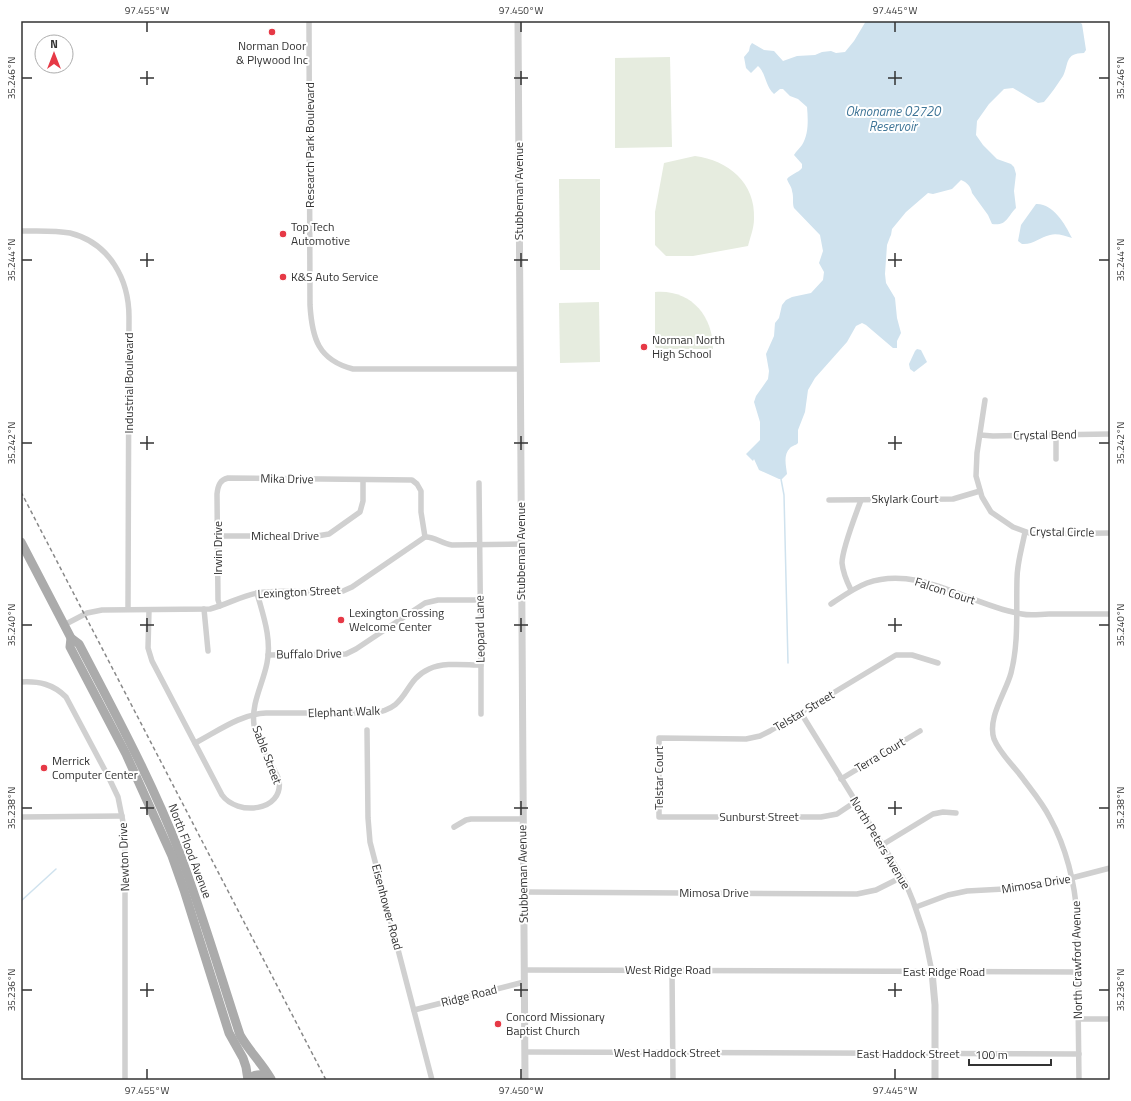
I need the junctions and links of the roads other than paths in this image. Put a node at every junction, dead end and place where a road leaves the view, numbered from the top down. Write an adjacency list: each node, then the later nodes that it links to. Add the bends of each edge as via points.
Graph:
1 (309, 21): 4 (street, Research Park Boulevard, via 311,312 314,335 320,349 334,362 353,369)
2 (518, 21): 4 (street, Stubbeman Avenue)
3 (21, 231): 28 (street, Industrial Boulevard, via 66,232 91,242 114,263 126,290 129,311)
4 (520, 369): 21 (street, Stubbeman Avenue)
5 (985, 400): 7 (street, Crystal Circle)
6 (1110, 434): 8 (street, Crystal Bend)
7 (980, 435): 8 (street, Crystal Bend); 13 (street, Crystal Circle, via 975,466)
8 (1056, 436): 9 (street)
9 (1056, 460)
10 (363, 480): 12 (street, Mika Drive, via 228,478 220,481); 18 (street, Micheal Drive, via 362,510 329,534); 19 (street, Mika Drive, via 408,479 418,484 421,490)
11 (479, 483): 22 (street, Leopard Lane)
12 (217, 489): 18 (street, Irwin Drive)
13 (980, 491): 15 (street, Skylark Court, via 953,499); 16 (street, Crystal Circle, via 988,508 995,515 1008,525)
14 (829, 500): 15 (street, Skylark Court)
15 (861, 500): 23 (street, via 842,562)
16 (1025, 532): 17 (street, Crystal Circle); 31 (street, North Crawford Avenue, via 1017,571)
17 (1110, 533)
18 (217, 536): 27 (street, Irwin Drive)
19 (425, 537): 22 (street, via 446,544); 24 (street, Lexington Street, via 343,591)
20 (21, 542): 33 (main road, North Flood Avenue)
21 (521, 544): 22 (street); 53 (street, Stubbeman Avenue)
22 (479, 545): 25 (street, Leopard Lane)
23 (851, 590): 26 (street, Falcon Court); 31 (street, Falcon Court, via 885,579 910,579)
24 (257, 594): 27 (street, Lexington Street); 36 (street, Sable Street, via 265,621)
25 (480, 600): 36 (street, Buffalo Drive, via 438,600 425,603 346,654); 38 (street, Leopard Lane)
26 (831, 604)
27 (220, 606): 29 (street, Lexington Street)
28 (128, 609): 30 (street, Lexington Street); 33 (street, Lexington Street, via 97,610)
29 (204, 609): 30 (street, Lexington Street); 35 (street)
30 (149, 610): 46 (street, Sable Street, via 148,648 152,661)
31 (1017, 613): 32 (street, Falcon Court); 58 (street, North Crawford Avenue, via 1014,661 1009,682 993,722 994,737 998,747 1050,817)
32 (1110, 614)
33 (64, 625): 34 (main road, North Flood Avenue)
34 (70, 638): 76 (main road, North Flood Avenue, via 70,647 126,754 172,856 229,1033 243,1058); 77 (main road, North Flood Avenue, via 79,644 151,786 180,854 240,1035)
35 (208, 651)
36 (268, 655): 41 (street, Sable Street)
37 (938, 663): 40 (street, Telstar Street, via 912,655 896,655)
38 (481, 665): 41 (street, Elephant Walk, via 429,669 415,680 398,703 384,712); 42 (street, Leopard Lane)
39 (21, 682): 50 (street, Newton Drive, via 47,684 66,697 108,776 118,798)
40 (801, 713): 45 (street, Telstar Street, via 770,731 751,738); 47 (street, North Peters Avenue)
41 (254, 714): 46 (street, Elephant Walk); 46 (street, Sable Street, via 255,731 276,773 280,788 277,797 265,806 241,807 228,802)
42 (481, 714)
43 (367, 730): 67 (street, Eisenhower Road, via 369,835)
44 (920, 731): 47 (street, Terra Court)
45 (659, 738): 52 (street, Telstar Court)
46 (195, 743)
47 (841, 779): 48 (street, North Peters Avenue)
48 (856, 802): 52 (street, Sunburst Street, via 837,814 821,817); 55 (street, North Peters Avenue)
49 (956, 813): 55 (street, via 933,814)
50 (122, 816): 51 (street); 75 (street, Newton Drive, via 125,858)
51 (21, 817)
52 (659, 817)
53 (522, 819): 54 (street, via 471,819); 59 (street, Stubbeman Avenue)
54 (454, 827)
55 (882, 845): 57 (street, North Peters Avenue)
56 (1110, 868): 58 (street, Mimosa Drive)
57 (902, 877): 59 (street, Mimosa Drive, via 876,890 857,894); 60 (street, North Peters Avenue)
58 (1072, 878): 60 (street, Mimosa Drive, via 1020,888 948,895); 65 (street, North Crawford Avenue, via 1077,906)
59 (524, 892): 61 (street, Stubbeman Avenue)
60 (916, 907): 64 (street, North Peters Avenue)
61 (524, 970): 62 (street, West Ridge Road); 66 (street, Stubbeman Avenue)
62 (672, 970): 63 (street, West Ridge Road); 71 (street)
63 (811, 971): 64 (street, East Ridge Road)
64 (932, 972): 65 (street, East Ridge Road); 73 (street, North Peters Avenue)
65 (1078, 972): 68 (street, North Crawford Avenue)
66 (524, 982): 67 (street, Ridge Road); 70 (street, Stubbeman Avenue)
67 (414, 1010): 78 (street, Eisenhower Road)
68 (1079, 1019): 69 (street); 74 (street, North Crawford Avenue)
69 (1110, 1019)
70 (525, 1052): 71 (street, West Haddock Street); 79 (street, Stubbeman Avenue)
71 (672, 1053): 72 (street, West Haddock Street); 80 (street)
72 (810, 1053): 73 (street, East Haddock Street)
73 (936, 1054): 74 (street, East Haddock Street); 81 (street, North Peters Avenue)
74 (1079, 1054): 82 (street, North Crawford Avenue)
75 (125, 1080)
76 (248, 1080): 77 (main road, via 260,1074)
77 (271, 1080)
78 (432, 1080)
79 (525, 1080)
80 (672, 1080)
81 (936, 1080)
82 (1079, 1080)

